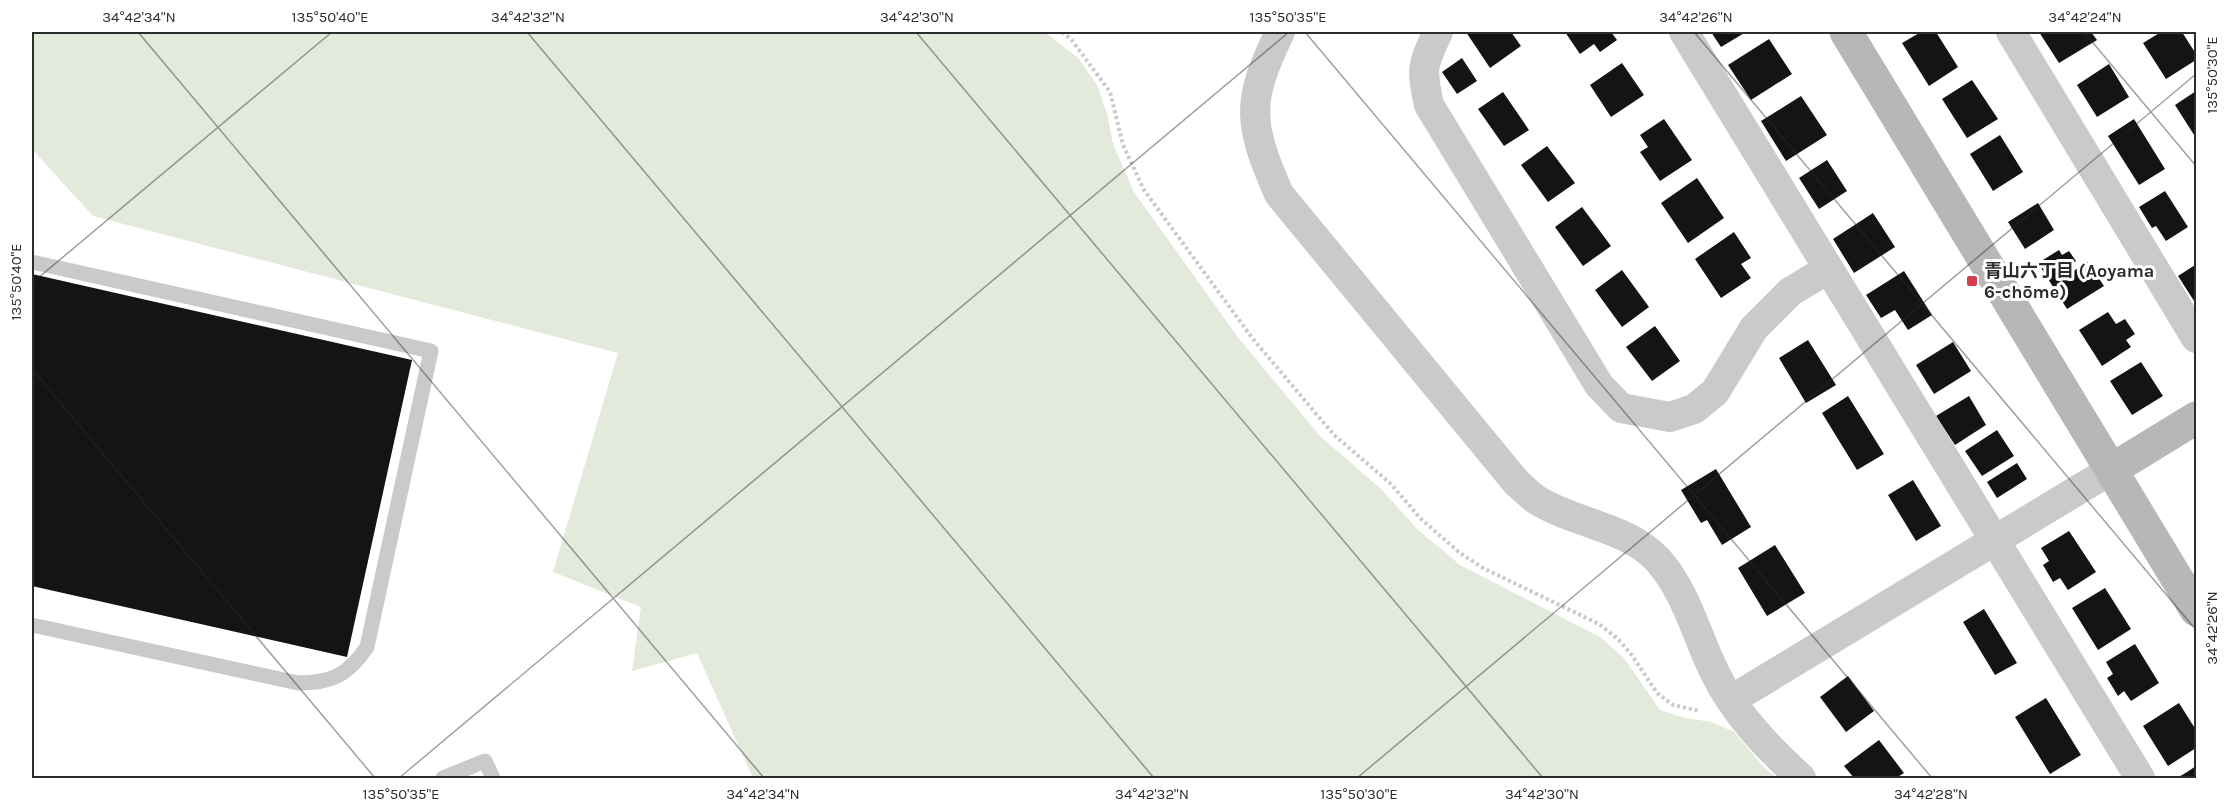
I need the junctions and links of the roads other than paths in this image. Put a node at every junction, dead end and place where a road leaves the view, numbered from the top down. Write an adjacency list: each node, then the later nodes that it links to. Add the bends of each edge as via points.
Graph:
1 (1280, 32): 14 (street, via 1263,68 1254,117 1263,156 1279,194 1516,482 1535,499 1556,510 1642,546 1659,562 1681,592 1715,674)
2 (1438, 32): 7 (street, via 1425,58 1423,74 1430,105 1599,385 1621,408 1670,417 1694,409 1715,392 1754,328 1790,292)
3 (1684, 32): 7 (street)
4 (1846, 32): 10 (street)
5 (2011, 32): 8 (street)
6 (32, 262): 13 (lane, via 431,351 367,647 354,666 333,678 298,683)
7 (1828, 269): 11 (street)
8 (2196, 339)
9 (2196, 418): 10 (street)
10 (2111, 470): 11 (street); 12 (street)
11 (1995, 541): 14 (street); 18 (street)
12 (2196, 610)
13 (32, 625)
14 (1731, 700): 17 (street, via 1754,732)
15 (443, 778): 16 (lane, via 485,761)
16 (492, 778)
17 (1801, 778)
18 (2140, 778)

